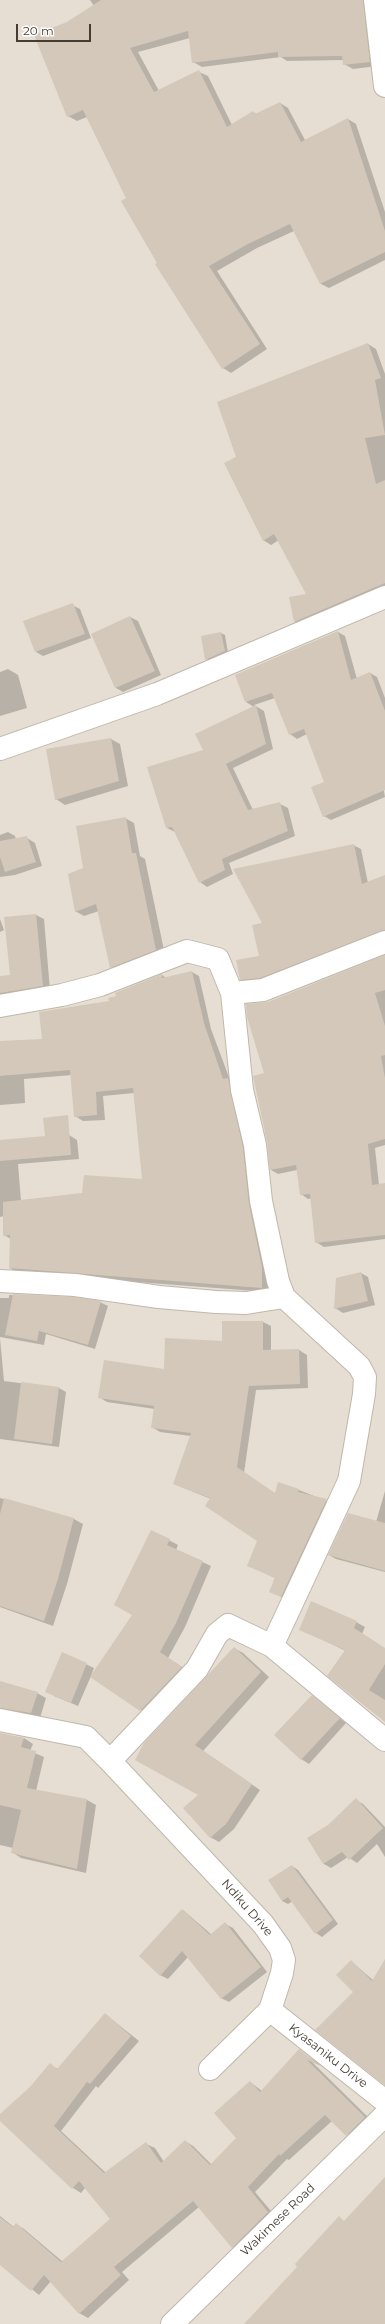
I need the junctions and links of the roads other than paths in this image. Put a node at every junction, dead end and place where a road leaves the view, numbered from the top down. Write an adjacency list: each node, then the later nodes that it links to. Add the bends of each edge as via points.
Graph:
1 (375, 0): 2 (street)
2 (385, 86)
3 (385, 597): 4 (street, via 158,694)
4 (0, 749)
5 (385, 942): 6 (street, via 263,990)
6 (232, 993): 7 (street, via 218,959 187,951 100,985 62,996); 9 (street, via 242,1090 255,1145 261,1201 278,1281)
7 (0, 1006)
8 (0, 1281): 9 (street, via 75,1285 216,1302 246,1303)
9 (284, 1297): 10 (street, via 359,1366 365,1377 348,1481)
10 (272, 1646): 12 (street); 13 (street, via 228,1625 216,1634 198,1669)
11 (0, 1720): 13 (street, Ndiku Drive, via 86,1736)
12 (385, 1740)
13 (110, 1761): 14 (street, Ndiku Drive, via 263,1924 280,1948 284,1960 282,1973)
14 (270, 2010): 15 (street, Ndiku Drive); 16 (street, Kyasaniku Drive)
15 (210, 2069)
16 (385, 2102)
17 (382, 2127): 18 (street, Wakimese Road)
18 (172, 2324)

